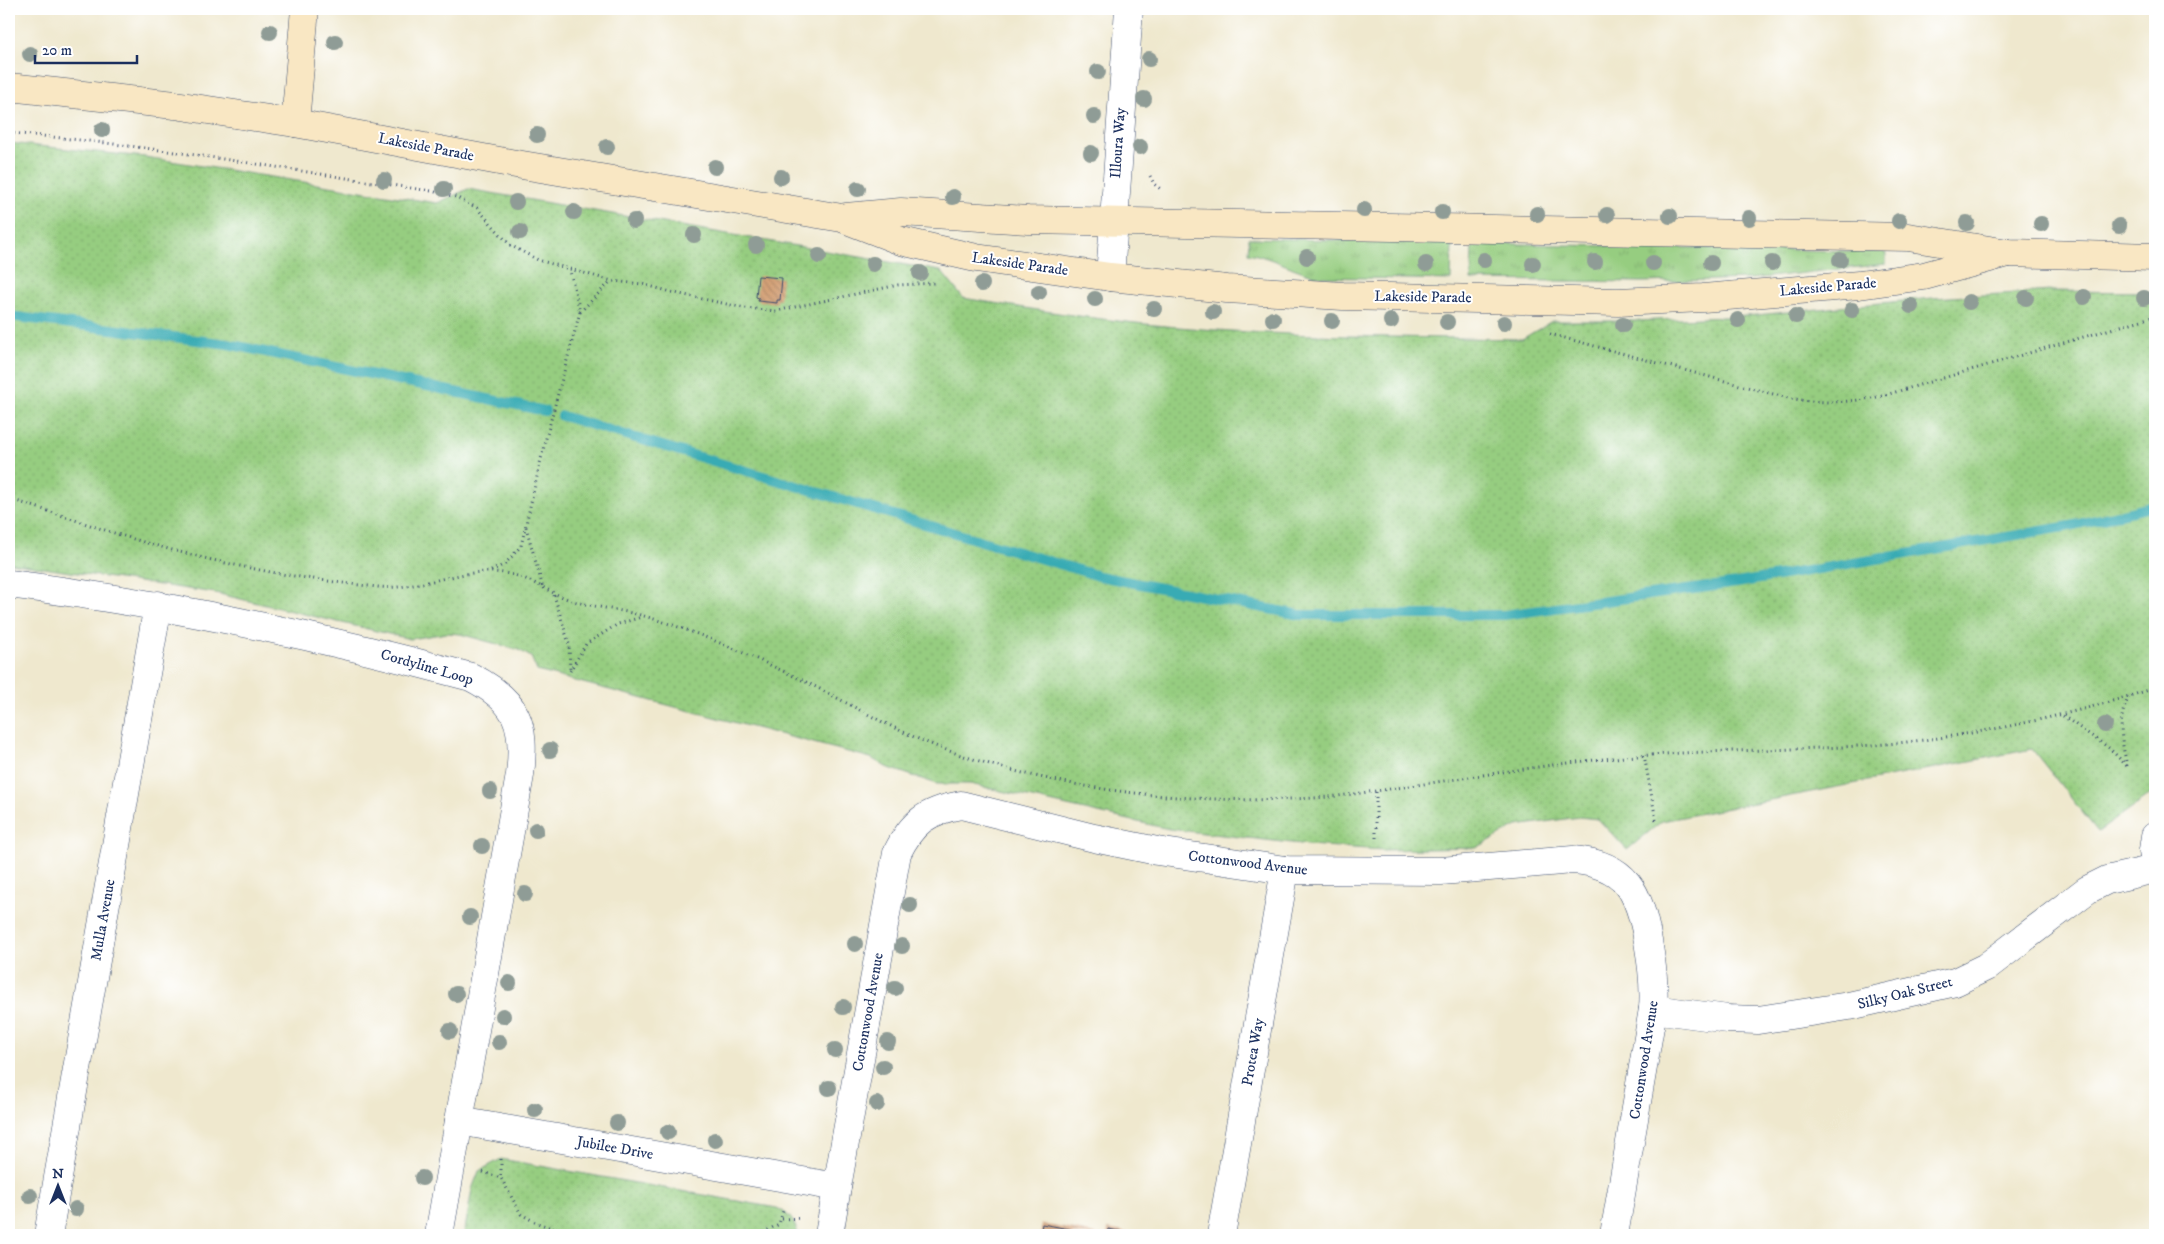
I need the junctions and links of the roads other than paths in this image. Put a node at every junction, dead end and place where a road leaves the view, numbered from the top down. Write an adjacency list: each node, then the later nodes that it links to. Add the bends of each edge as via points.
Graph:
1 (304, 9): 4 (street)
2 (1128, 9): 6 (street, Illoura Way)
3 (9, 87): 4 (street, Lakeside Parade, via 175,104)
4 (295, 123): 5 (street, Lakeside Parade, via 510,163)
5 (842, 218): 6 (street, Lakeside Parade, via 902,212 1028,220); 9 (street, Lakeside Parade, via 901,241 976,258)
6 (1112, 220): 7 (street, Lakeside Parade, via 1908,237); 9 (street, Illoura Way)
7 (2008, 253): 8 (street, Lakeside Parade); 9 (street, Lakeside Parade, via 1924,276 1859,285 1618,302 1343,296)
8 (2155, 257)
9 (1110, 277)
10 (9, 584): 11 (street, Cordyline Loop)
11 (158, 605): 17 (street, Cordyline Loop, via 320,638 471,677 492,688 508,704 520,724 523,746 520,775); 19 (street, Mulla Avenue)
12 (2155, 836): 13 (street)
13 (2155, 863)
14 (2155, 869): 16 (street, Silky Oak Street, via 2107,880 2087,890 1986,967 1955,982 1849,1006 1758,1020)
15 (1285, 870): 16 (street, Cottonwood Avenue, via 1441,871 1573,860 1595,862 1614,871 1628,883 1639,902 1653,968); 18 (street, Cottonwood Avenue, via 1157,852 961,805 941,808 923,818 907,833 897,853); 22 (street, Protea Way)
16 (1654, 1009): 23 (street, Cottonwood Avenue)
17 (459, 1121): 18 (street, Jubilee Drive); 20 (street)
18 (837, 1187): 21 (street)
19 (48, 1235)
20 (439, 1235)
21 (829, 1235)
22 (1221, 1235)
23 (1614, 1235)

